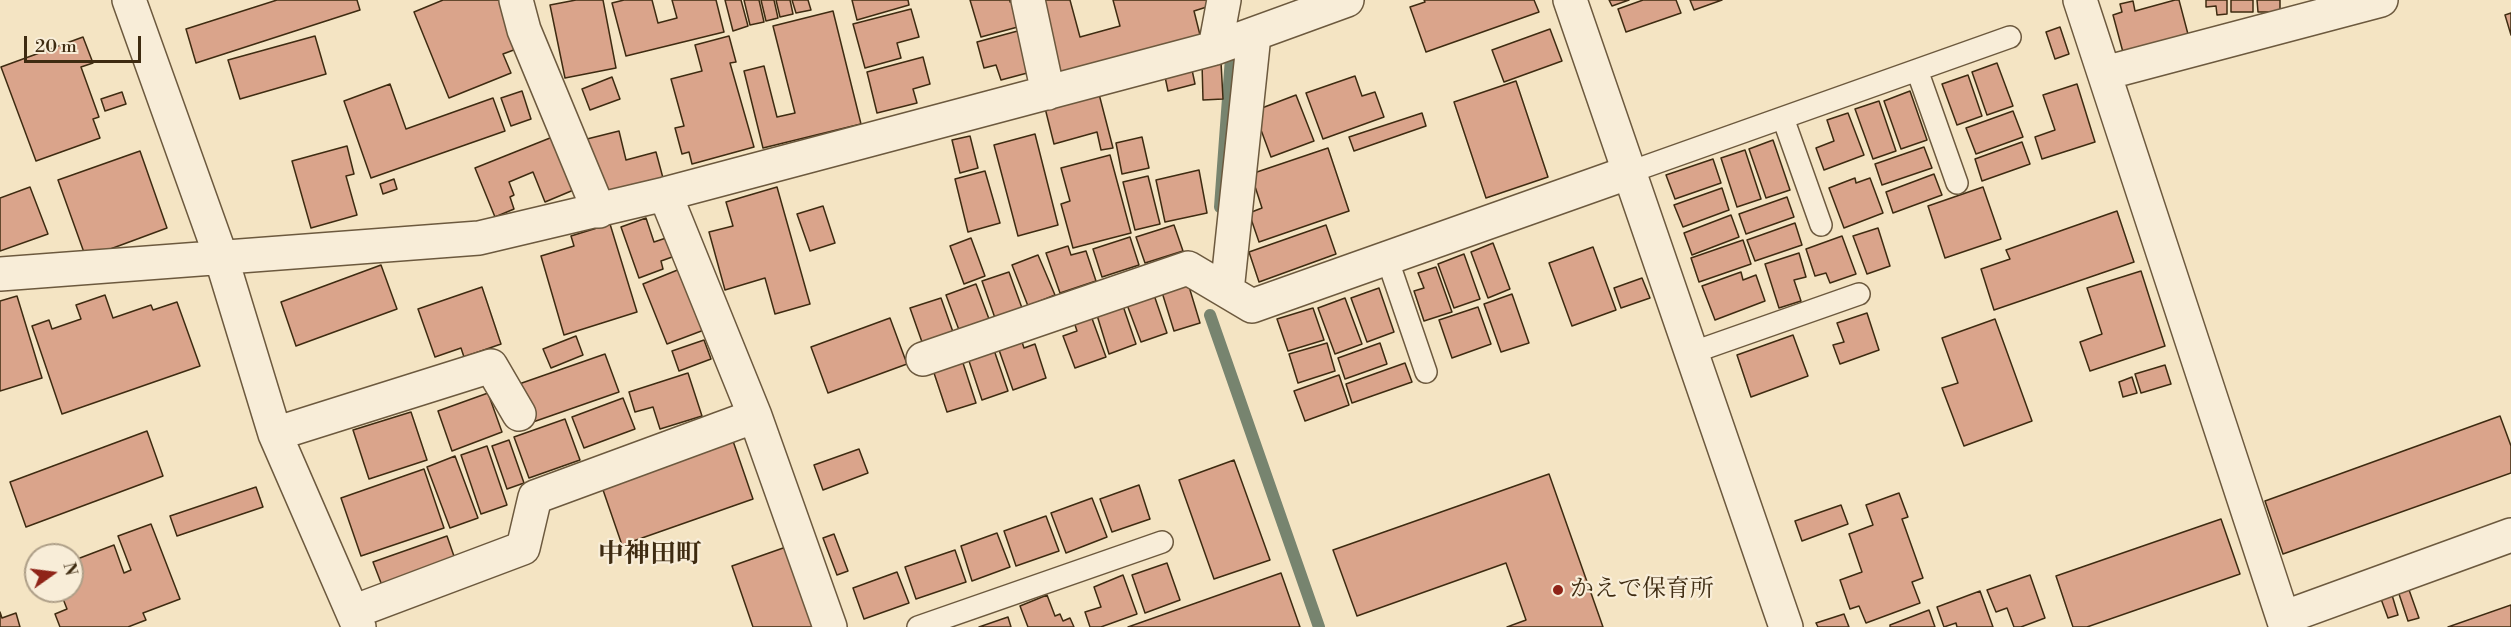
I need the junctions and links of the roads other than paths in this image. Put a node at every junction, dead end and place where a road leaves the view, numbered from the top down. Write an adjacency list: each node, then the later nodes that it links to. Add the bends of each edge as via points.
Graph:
1 (129, 0): 20 (street)
2 (516, 0): 18 (street, via 524,30)
3 (1028, 0): 13 (street)
4 (1224, 0): 10 (street)
5 (1347, 0): 10 (street)
6 (1570, 0): 15 (street)
7 (2080, 0): 12 (street)
8 (2381, 0): 12 (street)
9 (2010, 37): 11 (lane)
10 (1236, 41): 13 (street); 23 (street)
11 (1917, 70): 14 (lane); 16 (lane)
12 (2105, 72): 34 (street)
13 (1048, 93): 17 (street)
14 (1783, 118): 15 (lane); 19 (lane)
15 (1630, 172): 21 (street); 25 (street)
16 (1957, 183)
17 (665, 194): 18 (street); 29 (street)
18 (599, 210): 20 (street, via 480,238)
19 (1821, 225)
20 (221, 257): 22 (street); 30 (street)
21 (1387, 258): 23 (street, via 1252,306); 27 (lane)
22 (0, 274)
23 (1227, 291): 26 (street, via 1188,268)
24 (1859, 294): 25 (lane)
25 (1691, 353): 37 (street)
26 (922, 359)
27 (1426, 372)
28 (519, 414): 30 (street, via 491,366)
29 (755, 416): 33 (street, via 535,497 523,548); 35 (street)
30 (275, 434): 33 (street)
31 (2511, 535): 34 (street)
32 (1162, 542): 36 (lane)
33 (356, 620)
34 (2284, 622)
35 (830, 627)
36 (918, 627)
37 (1786, 627)

